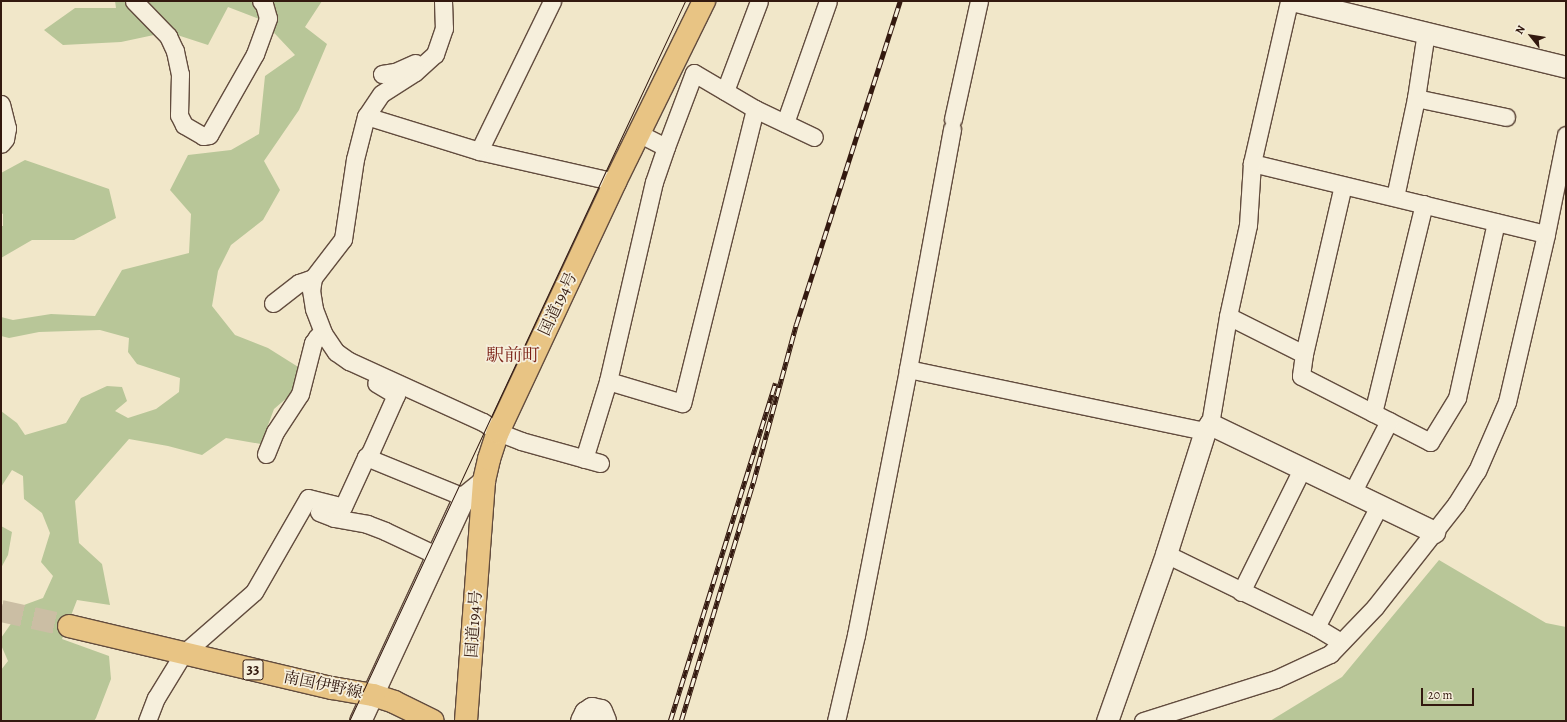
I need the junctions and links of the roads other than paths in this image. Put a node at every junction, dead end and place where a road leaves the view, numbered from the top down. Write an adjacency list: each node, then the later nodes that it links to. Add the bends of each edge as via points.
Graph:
1 (134, 1): 2 (street, via 168,36 175,51 180,74 179,115 184,125 203,136 209,135 255,54 268,18)
2 (261, 1)
3 (443, 1): 12 (street, via 444,28)
4 (552, 1): 27 (street)
5 (704, 1): 22 (main road, 国道194号)
6 (759, 1): 15 (street)
7 (828, 1): 21 (street)
8 (978, 1): 41 (street)
9 (1289, 1): 28 (street)
10 (1296, 1): 11 (street)
11 (1426, 32): 13 (street); 16 (street)
12 (435, 54): 14 (street, via 395,72); 19 (street, via 415,72 381,94)
13 (1566, 67)
14 (382, 74)
15 (725, 91): 18 (street); 26 (street, via 694,73)
16 (1416, 98): 20 (street); 31 (street)
17 (1, 104): 25 (street, via 6,128 5,139)
18 (755, 109): 21 (street); 42 (street, via 682,403)
19 (366, 116): 27 (street); 35 (street, via 355,159 343,239)
20 (1506, 117)
21 (785, 123): 24 (street)
22 (638, 133): 26 (street); 29 (main road, 国道194号)
23 (1566, 135): 34 (street)
24 (814, 137)
25 (1, 144)
26 (666, 147): 42 (street, via 654,182)
27 (479, 151): 29 (street)
28 (1252, 163): 30 (street); 37 (street, via 1248,225)
29 (615, 182): 46 (main road, 国道194号)
30 (1342, 184): 31 (street); 39 (street)
31 (1395, 197): 32 (street)
32 (1424, 204): 33 (street); 43 (street)
33 (1496, 222): 34 (street); 44 (street, via 1457,398 1430,442)
34 (1546, 234): 55 (street, via 1507,402 1477,471)
35 (313, 278): 36 (street, via 299,283); 38 (street, via 311,290 314,309)
36 (273, 303)
37 (1228, 316): 39 (street); 45 (street)
38 (323, 333): 40 (street, via 336,352); 47 (street, via 313,343 300,394 275,432)
39 (1304, 354): 43 (street, via 1301,376)
40 (349, 361): 46 (street, via 483,422); 48 (street, via 360,374 396,395)
41 (908, 369): 45 (street); 71 (street, via 856,635)
42 (608, 381): 46 (street, via 592,461)
43 (1373, 413): 44 (street)
44 (1389, 421): 51 (street)
45 (1207, 428): 49 (street); 57 (street)
46 (498, 432): 50 (main road, 国道194号)
47 (266, 454)
48 (366, 457): 52 (street); 53 (street, via 343,507 308,498)
49 (1302, 469): 51 (street); 58 (street)
50 (484, 481): 52 (street); 68 (main road, 国道194号)
51 (1352, 493): 54 (street)
52 (464, 497): 56 (street)
53 (305, 504): 56 (street, via 334,518 367,524); 62 (street, via 254,592)
54 (1379, 506): 55 (street); 60 (street)
55 (1434, 532): 61 (street, via 1375,607)
56 (436, 554): 63 (street)
57 (1166, 554): 58 (street); 72 (street)
58 (1241, 592): 60 (street)
59 (69, 626): 62 (main road, 南国伊野線 / 33)
60 (1316, 628): 61 (street)
61 (1341, 642): 64 (street, via 1330,654)
62 (183, 654): 63 (main road, 南国伊野線 / 33); 65 (street, via 156,698)
63 (373, 695): 66 (street); 67 (main road, 南国伊野線 / 33)
64 (1191, 713): 73 (street)
65 (147, 721)
66 (360, 721)
67 (433, 721)
68 (466, 721)
69 (582, 721): 70 (main road, via 586,713 592,709 601,711)
70 (605, 721)
71 (836, 721)
72 (1107, 721)
73 (1142, 721)

